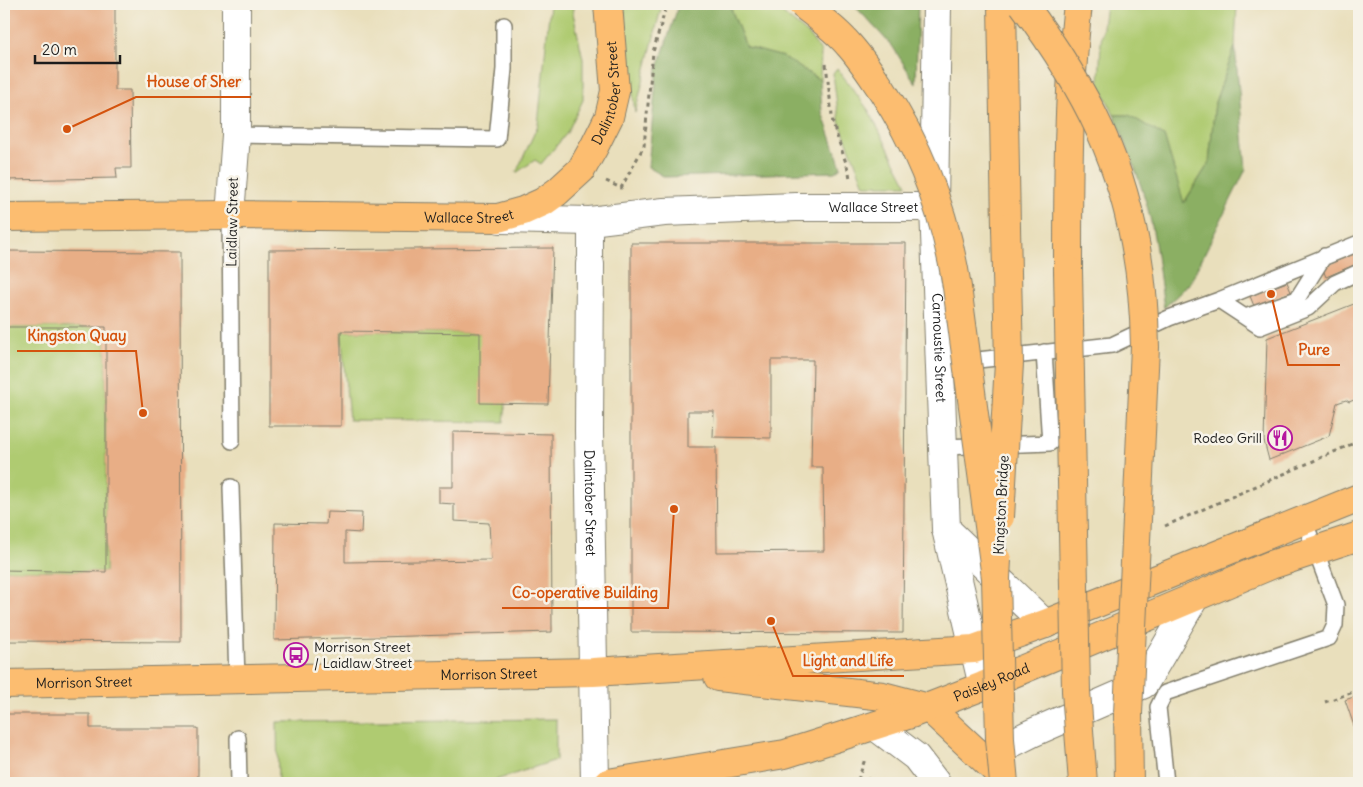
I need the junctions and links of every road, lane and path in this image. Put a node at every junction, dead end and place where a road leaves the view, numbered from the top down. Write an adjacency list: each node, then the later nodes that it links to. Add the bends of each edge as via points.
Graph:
1 (236, 4): 10 (street, Laidlaw Street)
2 (608, 4): 15 (main road, Dalintober Street, via 615,91 609,117 594,147 581,170 557,192 523,211)
3 (802, 4): 35 (main road, bridge, via 847,42 872,75 906,128 942,216 957,288)
4 (937, 4): 11 (street, Carnoustie Street)
5 (1002, 4): 35 (main road, Kingston Bridge, bridge, via 1009,363)
6 (1023, 4): 57 (main road, bridge, via 1080,91 1100,131 1124,201 1140,274 1145,347 1128,714)
7 (1078, 4): 56 (main road, bridge, via 1069,116 1068,270 1076,691)
8 (504, 25): 10 (lane, via 504,68 497,139)
9 (826, 59): 12 (path, via 833,124 849,172)
10 (236, 135): 13 (street, Laidlaw Street)
11 (934, 207): 12 (street, Wallace Street); 24 (street, Carnoustie Street)
12 (854, 208): 16 (street, Wallace Street, via 664,212)
13 (230, 215): 14 (main road, Wallace Street); 15 (main road, Wallace Street); 25 (lane, Laidlaw Street)
14 (4, 218)
15 (498, 218): 16 (street, Wallace Street)
16 (590, 221): 19 (street, Dalintober Street)
17 (1359, 243): 18 (lane)
18 (1324, 256): 21 (lane); 22 (lane, via 1297,299)
19 (590, 264): 40 (street, Dalintober Street)
20 (1359, 272): 22 (lane, via 1336,283 1308,308 1260,327)
21 (1219, 300): 22 (lane); 23 (lane, via 1169,318 1112,345)
22 (1246, 317)
23 (1044, 352): 24 (lane); 27 (lane, via 1050,442)
24 (939, 364): 27 (street, Carnoustie Street)
25 (232, 441)
26 (1359, 441): 32 (path)
27 (943, 447): 31 (street, Carnoustie Street)
28 (231, 487): 41 (lane)
29 (1359, 498): 30 (main road)
30 (1304, 520): 34 (lane); 37 (main road)
31 (946, 529): 37 (street); 38 (street, Carnoustie Street)
32 (1158, 529)
33 (1359, 536): 34 (main road, Paisley Road)
34 (1316, 550): 36 (main road, Paisley Road); 58 (lane, via 1336,605 1336,625 1329,638 1165,693 1158,707)
35 (996, 578): 49 (main road, Kingston Bridge, bridge)
36 (1195, 597): 43 (main road, Paisley Road); 49 (street, via 1144,684 1032,733)
37 (1046, 624): 38 (main road)
38 (974, 649): 39 (main road, Morrison Street); 43 (street, Carnoustie Street)
39 (642, 669): 40 (main road, Morrison Street); 46 (main road, via 883,696)
40 (593, 672): 41 (main road, Morrison Street); 51 (street, Dalintober Street)
41 (236, 679): 42 (main road, Morrison Street)
42 (4, 684)
43 (983, 686): 46 (main road, Paisley Road); 49 (street, Carnoustie Street)
44 (1359, 690): 45 (path)
45 (1325, 702)
46 (929, 708): 47 (main road, Paisley Road); 49 (main road)
47 (875, 726): 52 (main road, Paisley Road, via 785,754); 55 (street, via 916,757)
48 (238, 738): 50 (lane)
49 (1002, 773)
50 (239, 783)
51 (595, 783)
52 (608, 783)
53 (828, 783): 54 (path, via 868,779)
54 (880, 783)
55 (936, 783)
56 (1083, 783)
57 (1129, 783)
58 (1166, 783)

